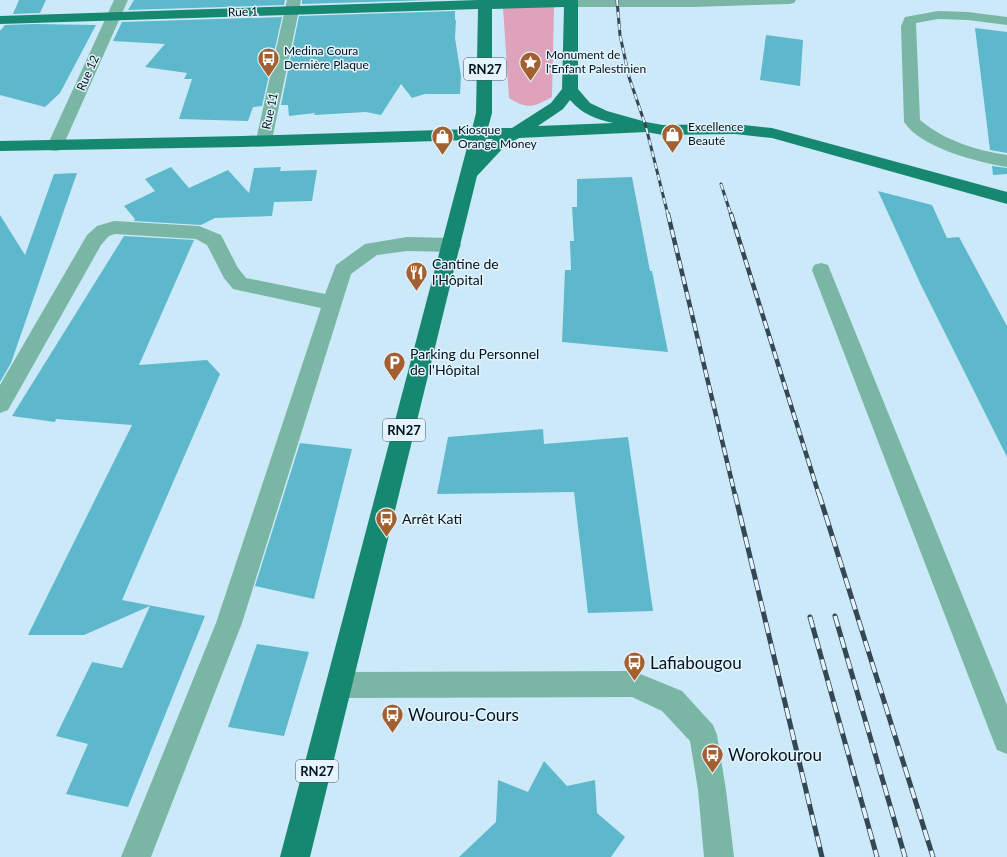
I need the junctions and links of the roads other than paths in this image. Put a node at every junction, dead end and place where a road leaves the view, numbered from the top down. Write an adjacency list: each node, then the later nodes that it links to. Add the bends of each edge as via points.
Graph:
1 (121, 0): 8 (street, Rue 12)
2 (789, 0): 4 (street)
3 (571, 1): 5 (main road, Rue 1); 6 (street); 11 (main road)
4 (719, 1): 6 (street)
5 (485, 2): 7 (main road, Rue 1); 13 (main road, RN27, via 484,113)
6 (693, 2)
7 (292, 5): 8 (main road, Rue 1); 15 (street, Rue 11)
8 (113, 16): 9 (main road, Rue 1); 17 (street, Rue 12)
9 (0, 20)
10 (1007, 21): 18 (street, via 938,15 910,20 908,26 912,122 922,132 964,150)
11 (570, 90): 12 (main road, via 584,106 601,115); 14 (main road, via 557,106 540,120)
12 (646, 127): 14 (main road); 20 (main road, via 663,130 735,129 772,133)
13 (480, 133): 14 (main road); 15 (main road); 19 (main road, RN27)
14 (517, 133): 19 (main road, via 499,142)
15 (264, 140): 17 (main road)
16 (0, 146): 17 (main road)
17 (55, 146)
18 (1007, 161)
19 (469, 174): 21 (main road, RN27)
20 (1007, 198)
21 (452, 245): 23 (street, via 407,244 372,249 343,270); 25 (main road, RN27)
22 (821, 270): 26 (street)
23 (332, 303): 24 (street, via 240,284 231,273 214,240 199,233 114,227 103,231 94,240); 27 (street, via 229,623)
24 (0, 404)
25 (339, 685): 28 (main road, RN27); 29 (street, via 633,684 672,701 703,736)
26 (1007, 740)
27 (136, 857)
28 (295, 857)
29 (719, 857)

